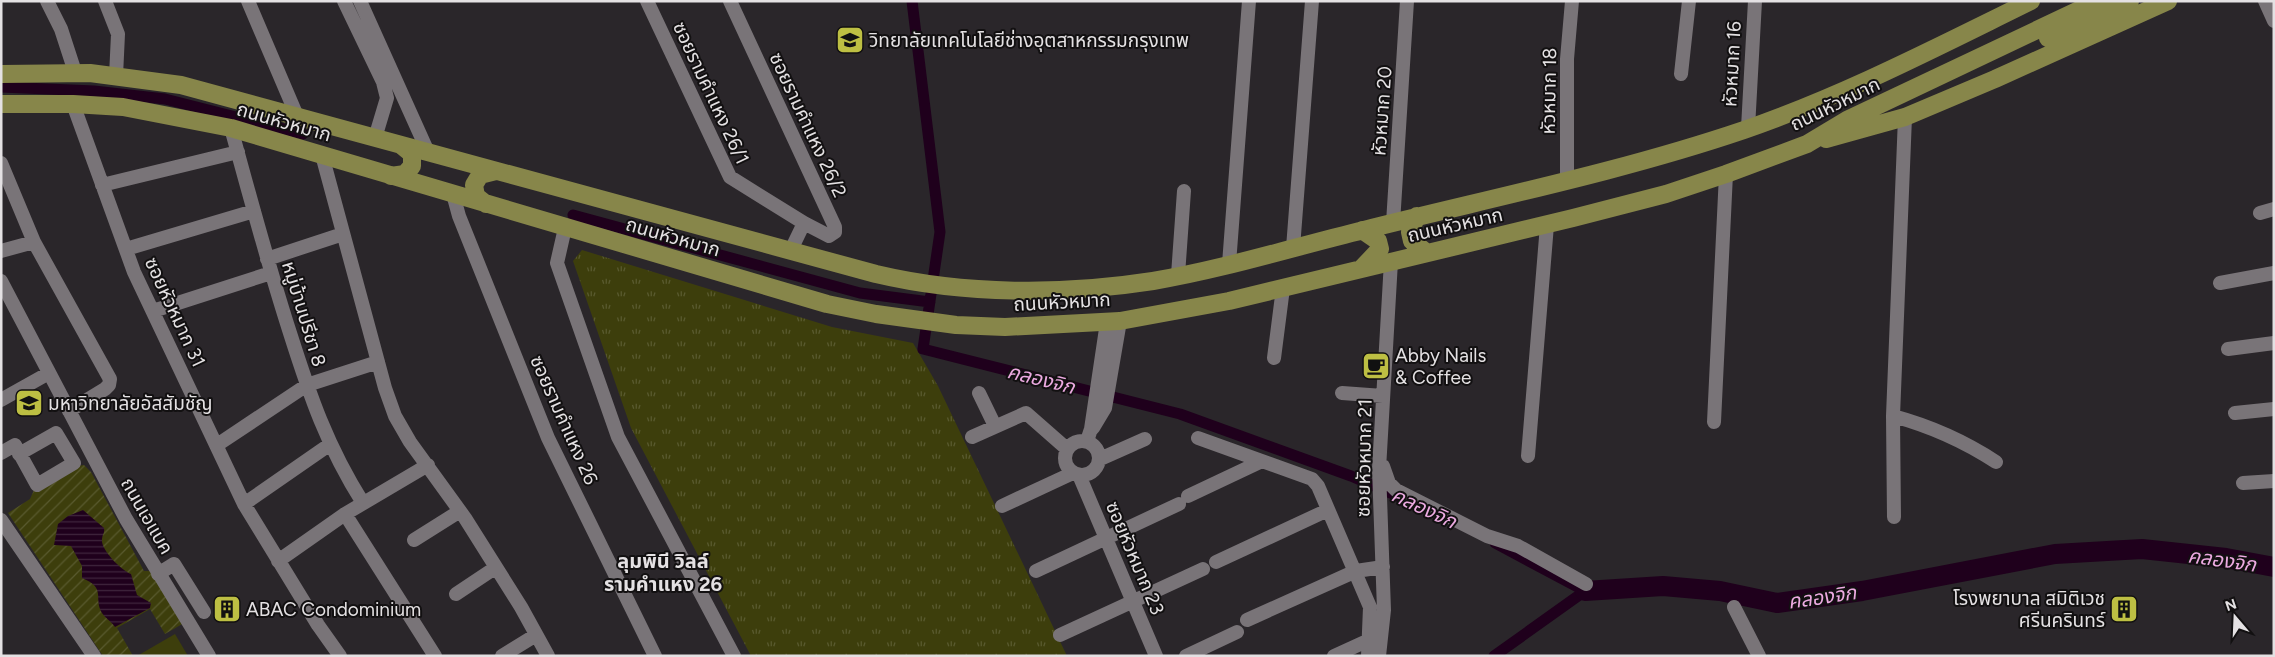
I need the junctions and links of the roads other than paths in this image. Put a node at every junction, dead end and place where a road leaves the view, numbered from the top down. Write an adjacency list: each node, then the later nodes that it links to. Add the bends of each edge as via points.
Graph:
1 (47, 1): 20 (street)
2 (105, 1): 23 (street, via 119,41)
3 (248, 1): 27 (street)
4 (344, 1): 31 (street, via 383,82 387,98)
5 (360, 1): 35 (street)
6 (647, 1): 50 (street, ซอยรามคำแหง 26/1, via 730,177)
7 (730, 1): 50 (street, ซอยรามคำแหง 26/2, via 835,232 825,236)
8 (1249, 1): 63 (street)
9 (1312, 1): 57 (street)
10 (1407, 1): 51 (street, หัวหมาก 20)
11 (1572, 1): 41 (street, หัวหมาก 18)
12 (1689, 1): 22 (street)
13 (1755, 1): 30 (street, หัวหมาก 16)
14 (2031, 1): 30 (main road, ถนนหัวหมาก, via 1866,79)
15 (2098, 1): 24 (main road, ถนนหัวหมาก)
16 (2130, 1): 24 (main road, via 2011,55)
17 (2168, 1): 28 (main road)
18 (2265, 1): 19 (street)
19 (2274, 21)
20 (75, 72): 21 (main road, ถนนหัวหมาก); 23 (main road, ถนนหัวหมาก)
21 (1, 74)
22 (1681, 74)
23 (116, 76): 27 (main road, ถนนหัวหมาก, via 181,85)
24 (1928, 83): 32 (main road, ถนนหัวหมาก, via 1847,120)
25 (1, 104): 26 (main road, ถนนหัวหมาก)
26 (73, 104): 29 (main road, ถนนหัวหมาก, via 123,107); 42 (street, ซอยหัวหมาก 31)
27 (297, 116): 31 (main road, ถนนหัวหมาก)
28 (1905, 118): 32 (main road); 86 (street)
29 (232, 128): 34 (street, หมู่บ้านปรีชา 8); 36 (main road, ถนนหัวหมาก)
30 (1748, 128): 41 (main road, ถนนหัวหมาก)
31 (375, 138): 33 (main road, ถนนหัวหมาก)
32 (1807, 144): 39 (main road, ถนนหัวหมาก)
33 (401, 145): 35 (main road, ถนนหัวหมาก); 40 (main road, via 412,154 412,166 405,174)
34 (238, 152): 42 (street); 47 (street, หมู่บ้านปรีชา 8)
35 (428, 152): 38 (main road, ถนนหัวหมาก)
36 (322, 155): 40 (main road, ถนนหัวหมาก); 55 (street)
37 (1, 163): 56 (street)
38 (496, 171): 45 (main road, via 480,175 474,185 476,196); 60 (main road, ถนนหัวหมาก)
39 (1726, 174): 52 (main road, ถนนหัวหมาก, via 1666,194); 87 (street)
40 (391, 176): 44 (main road, ถนนหัวหมาก)
41 (1567, 181): 49 (main road, ถนนหัวหมาก)
42 (102, 185): 58 (street, ซอยหัวหมาก 31)
43 (1184, 191): 67 (street)
44 (452, 194): 45 (main road, ถนนหัวหมาก); 141 (street, ซอยรามคำแหง 26, via 548,438)
45 (486, 204): 53 (main road, ถนนหัวหมาก)
46 (2274, 209): 48 (street)
47 (254, 212): 58 (street); 64 (street, หมู่บ้านปรีชา 8)
48 (2260, 213)
49 (1417, 216): 51 (main road, ถนนหัวหมาก); 61 (main road, via 1410,232 1412,241)
50 (804, 223): 60 (street)
51 (1393, 223): 54 (main road, ถนนหัวหมาก)
52 (1547, 225): 61 (main road, ถนนหัวหมาก); 98 (street)
53 (566, 228): 72 (main road, ถนนหัวหมาก, via 827,304 876,314 956,325 1005,327); 142 (street, via 557,263 618,437)
54 (1362, 230): 57 (main road, ถนนหัวหมาก); 65 (main road, via 1378,241 1380,248)
55 (343, 234): 64 (street); 76 (street)
56 (34, 242): 59 (street); 84 (street, via 110,379 105,389)
57 (1293, 248): 63 (main road, ถนนหัวหมาก)
58 (126, 249): 71 (street, ซอยหัวหมาก 31)
59 (1, 251)
60 (790, 252): 67 (main road, ถนนหัวหมาก, via 876,274 960,288 1080,288)
61 (1427, 254): 62 (main road, ถนนหัวหมาก)
62 (1391, 261): 65 (main road, ถนนหัวหมาก); 81 (street, ซอยหัวหมาก 21)
63 (1229, 264): 67 (main road, ถนนหัวหมาก)
64 (269, 266): 71 (street); 78 (street, หมู่บ้านปรีชา 8)
65 (1362, 268): 70 (main road, ถนนหัวหมาก)
66 (2274, 273): 69 (street)
67 (1178, 275)
68 (1, 282): 77 (street, ถนนเอแบค)
69 (2220, 283)
70 (1284, 288): 72 (main road, ถนนหัวหมาก, via 1215,305); 75 (street)
71 (153, 311): 93 (street, ซอยหัวหมาก 31)
72 (1114, 322): 89 (street, via 1099,407)
73 (2274, 343): 74 (street)
74 (2228, 350)
75 (1274, 358)
76 (378, 362): 78 (street); 102 (street, via 395,416)
77 (49, 373): 82 (street); 84 (street, ถนนเอแบค)
78 (307, 385): 93 (street); 94 (street, หมู่บ้านปรีชา 8)
79 (979, 393): 88 (street)
80 (1342, 393): 81 (street)
81 (1383, 396): 103 (street, ซอยหัวหมาก 21)
82 (1, 400)
83 (2274, 409): 85 (street)
84 (69, 411): 124 (street, ถนนเอแบค)
85 (2235, 413)
86 (1893, 416): 101 (street, via 1938,430); 113 (street)
87 (1714, 422)
88 (995, 426): 90 (street); 95 (street, via 1026,414)
89 (1089, 435): 95 (street); 99 (street)
90 (972, 437)
91 (1198, 438): 100 (street)
92 (1145, 439): 99 (street)
93 (217, 445): 108 (street, ซอยหัวหมาก 31)
94 (329, 445): 107 (street, หมู่บ้านปรีชา 8); 108 (street)
95 (1067, 449): 104 (street, ซอยหัวหมาก 23, via 1066,465)
96 (1, 453): 97 (street, via 15,446)
97 (19, 454)
98 (1528, 456)
99 (1100, 460): 104 (street, via 1090,474)
100 (1260, 462): 110 (street, via 1312,479); 115 (street)
101 (1996, 462)
102 (428, 465): 107 (street); 111 (street)
103 (1379, 465): 119 (street, ซอยหัวหมาก 21); 125 (street, via 1396,490 1486,536 1518,546)
104 (1076, 474): 109 (street); 115 (street, ซอยหัวหมาก 23)
105 (2274, 481): 106 (street)
106 (2243, 484)
107 (363, 503): 112 (street)
108 (244, 504): 117 (street, ซอยหัวหมาก 31)
109 (1002, 506)
110 (1328, 510): 118 (street); 123 (street)
111 (460, 511): 116 (street); 120 (street)
112 (345, 514): 117 (street); 138 (street)
113 (1894, 517)
114 (1, 520): 135 (street)
115 (1106, 537): 122 (street); 127 (street, ซอยหัวหมาก 23)
116 (414, 540)
117 (278, 561): 137 (street, ซอยหัวหมาก 31)
118 (1216, 562)
119 (1383, 567): 123 (street); 147 (street, ซอยหัวหมาก 21, via 1384,610)
120 (495, 568): 126 (street); 133 (street)
121 (1203, 569): 127 (street)
122 (1036, 571)
123 (1356, 571): 130 (street); 134 (street, via 1370,607)
124 (158, 574): 129 (street, via 174,564); 136 (street, ถนนเอแบค)
125 (1586, 584)
126 (456, 594)
127 (1134, 602): 132 (street); 143 (street, ซอยหัวหมาก 23)
128 (1734, 607): 148 (street)
129 (204, 612)
130 (1247, 620)
131 (1237, 632): 144 (street)
132 (1060, 635)
133 (536, 636): 139 (street); 140 (street)
134 (1369, 640): 145 (street); 146 (street)
135 (94, 656)
136 (209, 656)
137 (340, 656)
138 (435, 656)
139 (502, 656)
140 (548, 656)
141 (655, 656)
142 (734, 656)
143 (1156, 656)
144 (1186, 656)
145 (1334, 656)
146 (1368, 656)
147 (1379, 656)
148 (1759, 656)

